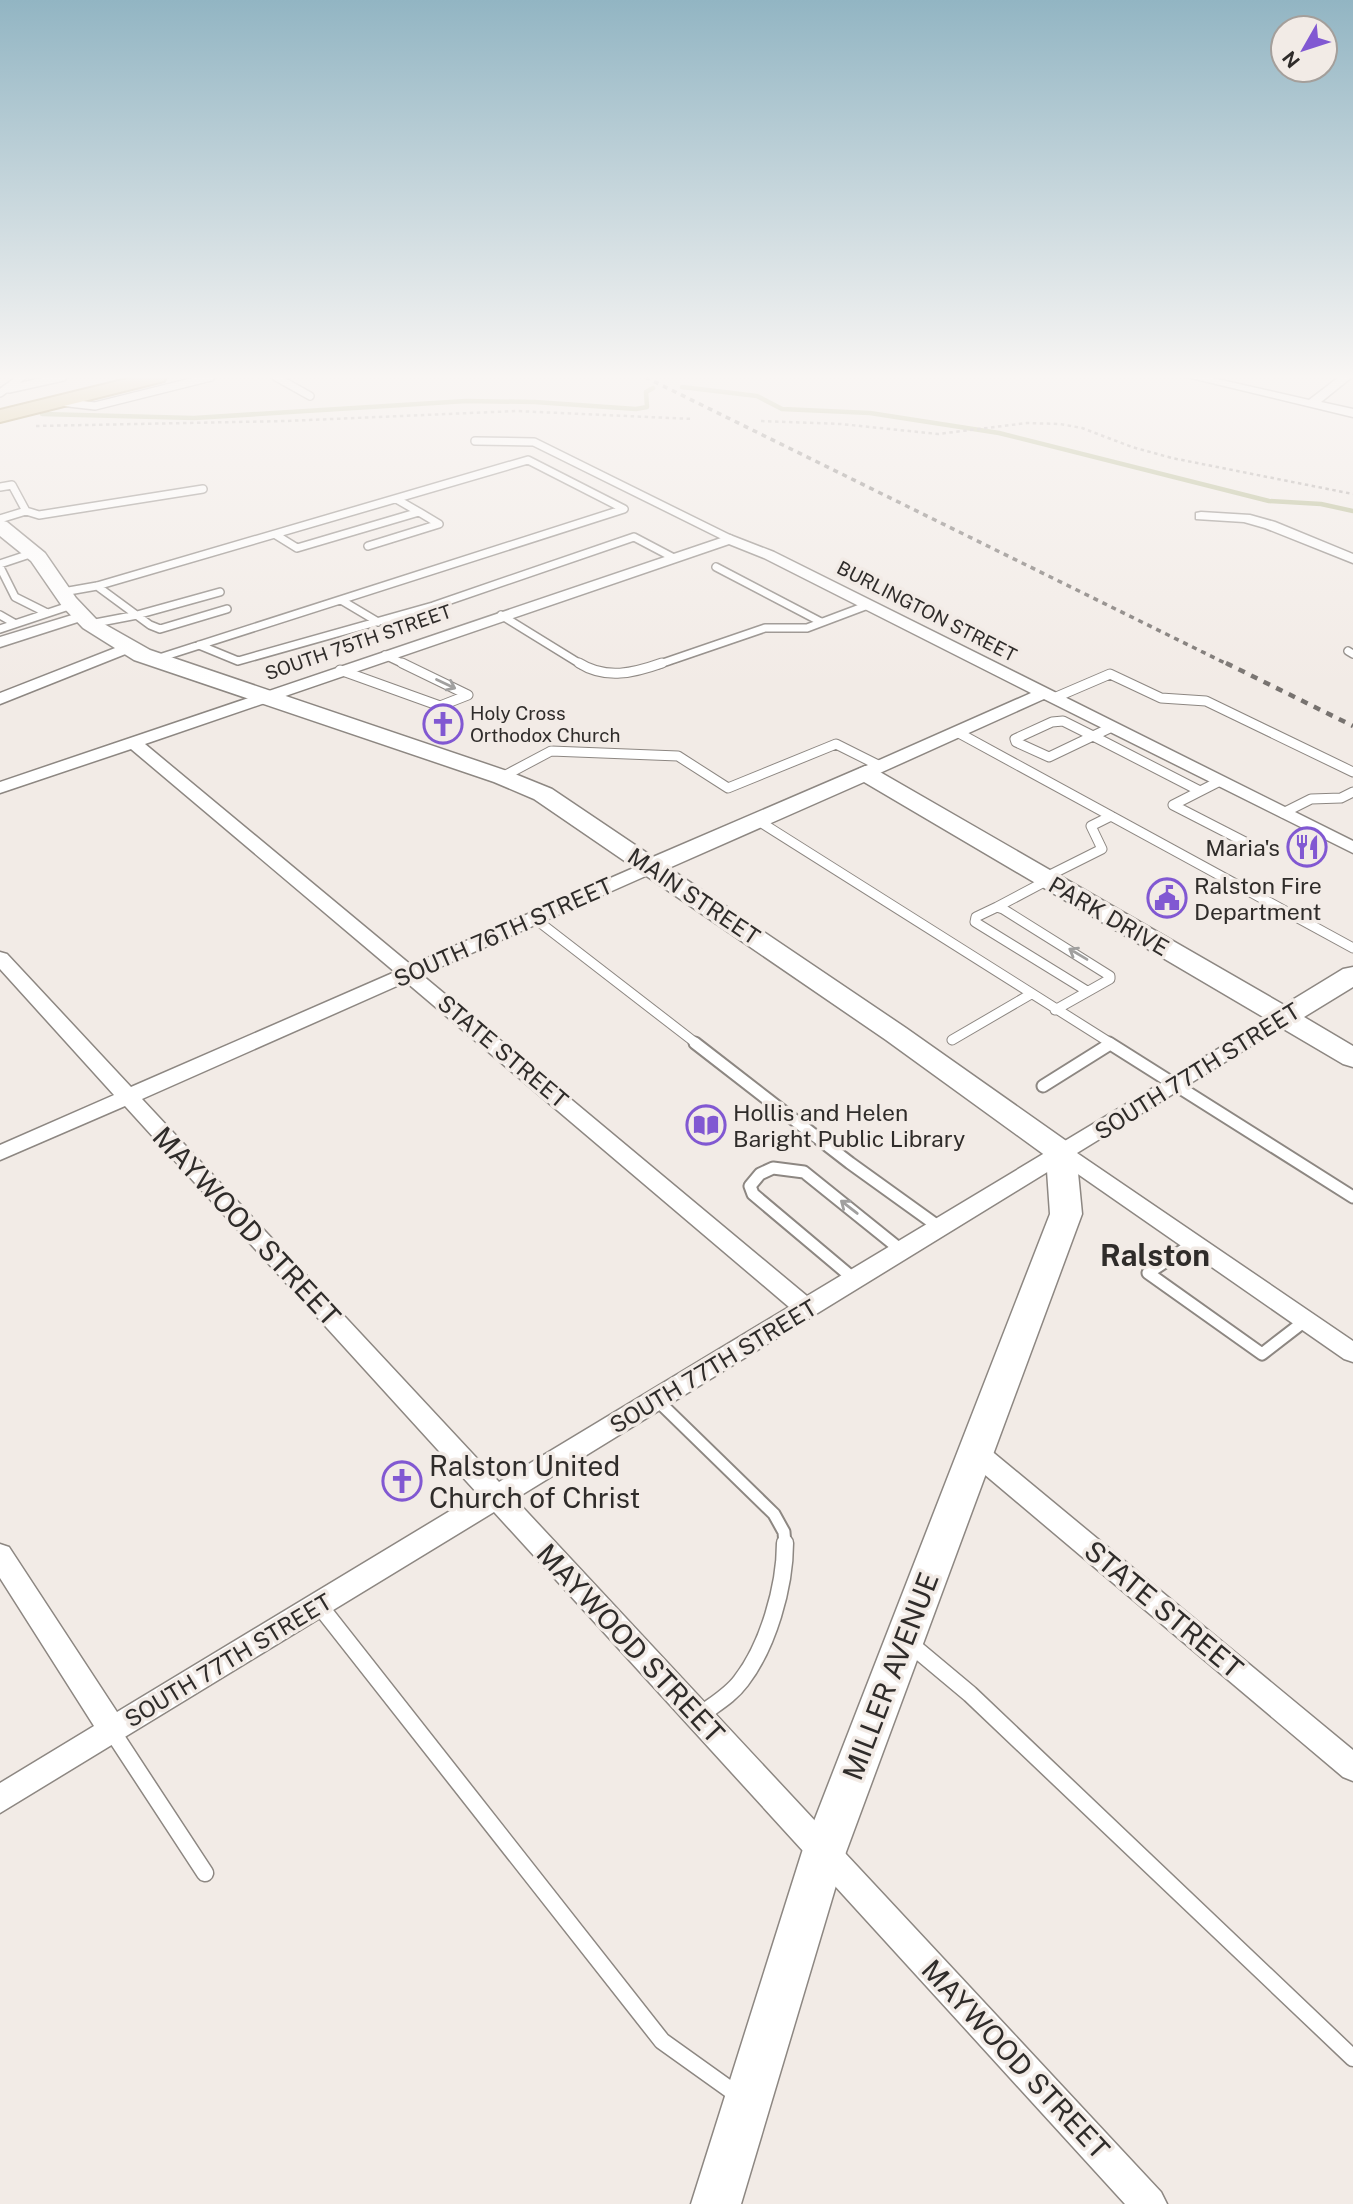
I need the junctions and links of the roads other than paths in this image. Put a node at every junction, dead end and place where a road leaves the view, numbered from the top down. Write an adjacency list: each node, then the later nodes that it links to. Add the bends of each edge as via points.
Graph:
1 (463, 480): 6 (lane)
2 (567, 480): 22 (lane, via 624,509)
3 (613, 480): 13 (lane, BURLINGTON STREET)
4 (0, 487): 7 (lane, via 12,485)
5 (203, 489): 7 (lane, via 39,515)
6 (398, 500): 8 (lane); 12 (lane)
7 (26, 511): 10 (lane)
8 (419, 512): 12 (lane, via 298,548); 14 (lane, via 439,524)
9 (1202, 516): 17 (street, via 1245,518 1270,525)
10 (0, 519)
11 (0, 526): 15 (main road, MAIN STREET)
12 (276, 535): 20 (lane)
13 (730, 539): 16 (street, SOUTH 75TH STREET); 23 (street, BURLINGTON STREET)
14 (368, 546)
15 (33, 553): 18 (lane); 24 (main road, MAIN STREET)
16 (672, 557): 29 (street, SOUTH 75TH STREET); 30 (lane, via 634,537)
17 (1353, 559)
18 (0, 566): 26 (lane, via 10,594)
19 (716, 568): 31 (lane)
20 (97, 586): 24 (lane); 28 (lane)
21 (220, 592): 28 (lane)
22 (341, 600): 30 (lane); 35 (lane)
23 (868, 605): 31 (lane); 40 (street, BURLINGTON STREET)
24 (76, 609): 26 (lane); 28 (lane); 34 (street); 36 (main road, MAIN STREET)
25 (227, 609): 28 (lane, via 160,629)
26 (45, 612): 32 (lane)
27 (0, 615): 32 (lane)
28 (137, 615)
29 (500, 615): 31 (lane, via 593,672 631,674 765,628 807,628); 37 (street, SOUTH 75TH STREET)
30 (377, 622): 35 (lane, via 237,661)
31 (821, 622)
32 (14, 623): 33 (lane)
33 (0, 629)
34 (0, 642)
35 (199, 645): 38 (lane)
36 (128, 648): 38 (main road, MAIN STREET); 42 (street)
37 (384, 655): 39 (street, SOUTH 75TH STREET); 39 (lane, one-way to 39, via 468,695 440,706)
38 (153, 660): 41 (main road, MAIN STREET)
39 (340, 670): 41 (street, SOUTH 75TH STREET)
40 (1049, 696): 43 (street, BURLINGTON STREET); 44 (street, SOUTH 76TH STREET); 48 (lane, via 1110,674 1161,698 1206,701)
41 (263, 697): 46 (street, SOUTH 75TH STREET); 49 (main road, MAIN STREET)
42 (0, 699)
43 (1112, 727): 45 (lane); 50 (street, BURLINGTON STREET)
44 (957, 732): 47 (street, SOUTH 76TH STREET); 55 (lane)
45 (1093, 736): 45 (lane, via 1049,757 1015,739 1063,721); 52 (lane)
46 (133, 742): 51 (street, SOUTH 75TH STREET); 65 (street, STATE STREET)
47 (872, 769): 49 (lane, via 836,744 728,788 678,756 551,751); 56 (main road, SOUTH 76TH STREET); 60 (main road, PARK DRIVE)
48 (1353, 772)
49 (502, 777): 59 (main road, MAIN STREET, via 556,802)
50 (1220, 781): 52 (lane); 54 (street, BURLINGTON STREET)
51 (0, 788)
52 (1200, 791): 57 (lane, via 1173,805)
53 (1353, 792): 54 (lane, via 1340,798 1311,799)
54 (1283, 813): 58 (street, BURLINGTON STREET)
55 (1111, 816): 60 (lane, via 1091,827 1102,849); 63 (lane)
56 (757, 820): 59 (main road, SOUTH 76TH STREET); 68 (lane)
57 (1247, 844)
58 (1353, 848)
59 (651, 867): 62 (street, SOUTH 76TH STREET); 77 (main road, MAIN STREET)
60 (1046, 879): 61 (lane); 70 (main road, PARK DRIVE)
61 (997, 907): 67 (lane, one-way to 61, via 1110,976); 67 (lane, via 976,917 975,922)
62 (534, 918): 65 (street, SOUTH 76TH STREET); 80 (lane)
63 (1353, 948)
64 (0, 958): 76 (street, MAYWOOD STREET)
65 (410, 973): 76 (street, SOUTH 76TH STREET); 84 (street, STATE STREET)
66 (1353, 975): 70 (main road, SOUTH 77TH STREET)
67 (1087, 991): 69 (lane)
68 (1031, 994): 69 (lane); 71 (lane)
69 (1055, 1010): 72 (lane)
70 (1283, 1018): 73 (main road, PARK DRIVE); 74 (street, SOUTH 77TH STREET)
71 (952, 1040)
72 (1110, 1044): 74 (lane); 75 (lane)
73 (1353, 1058)
74 (1174, 1085): 77 (street, SOUTH 77TH STREET); 79 (lane)
75 (1043, 1086)
76 (128, 1097): 78 (street, SOUTH 76TH STREET); 89 (street, MAYWOOD STREET)
77 (1061, 1152): 80 (street, SOUTH 77TH STREET); 81 (street, MAIN STREET); 88 (main road, MILLER AVENUE, via 1066,1214)
78 (0, 1153)
79 (1353, 1197)
80 (939, 1227): 82 (street, SOUTH 77TH STREET)
81 (1194, 1243): 85 (street, MAIN STREET); 85 (lane, via 1148,1273 1262,1354)
82 (901, 1250): 83 (street, SOUTH 77TH STREET); 83 (lane, one-way to 83, via 804,1172 790,1167 769,1169 755,1177 750,1186 753,1194)
83 (854, 1279): 84 (street, SOUTH 77TH STREET)
84 (807, 1308): 87 (street, SOUTH 77TH STREET)
85 (1306, 1320): 86 (street, MAIN STREET)
86 (1353, 1353)
87 (657, 1400): 89 (street, SOUTH 77TH STREET); 93 (lane, via 774,1514 785,1541 785,1563 774,1607 750,1663 741,1681)
88 (974, 1451): 92 (main road, MILLER AVENUE); 95 (street, STATE STREET)
89 (497, 1497): 91 (street, SOUTH 77TH STREET); 93 (street, MAYWOOD STREET)
90 (0, 1555): 94 (street)
91 (319, 1605): 94 (street, SOUTH 77TH STREET); 100 (lane, via 662,2041)
92 (904, 1639): 97 (main road, MILLER AVENUE); 99 (lane, via 970,1694)
93 (699, 1716): 97 (street, MAYWOOD STREET)
94 (112, 1731): 96 (street, SOUTH 77TH STREET); 98 (lane)
95 (1353, 1768)
96 (0, 1799)
97 (824, 1852): 100 (main road, MILLER AVENUE); 102 (street, MAYWOOD STREET)
98 (205, 1873)
99 (1353, 2058)
100 (747, 2102): 101 (main road, MILLER AVENUE)
101 (716, 2204)
102 (1149, 2204)

